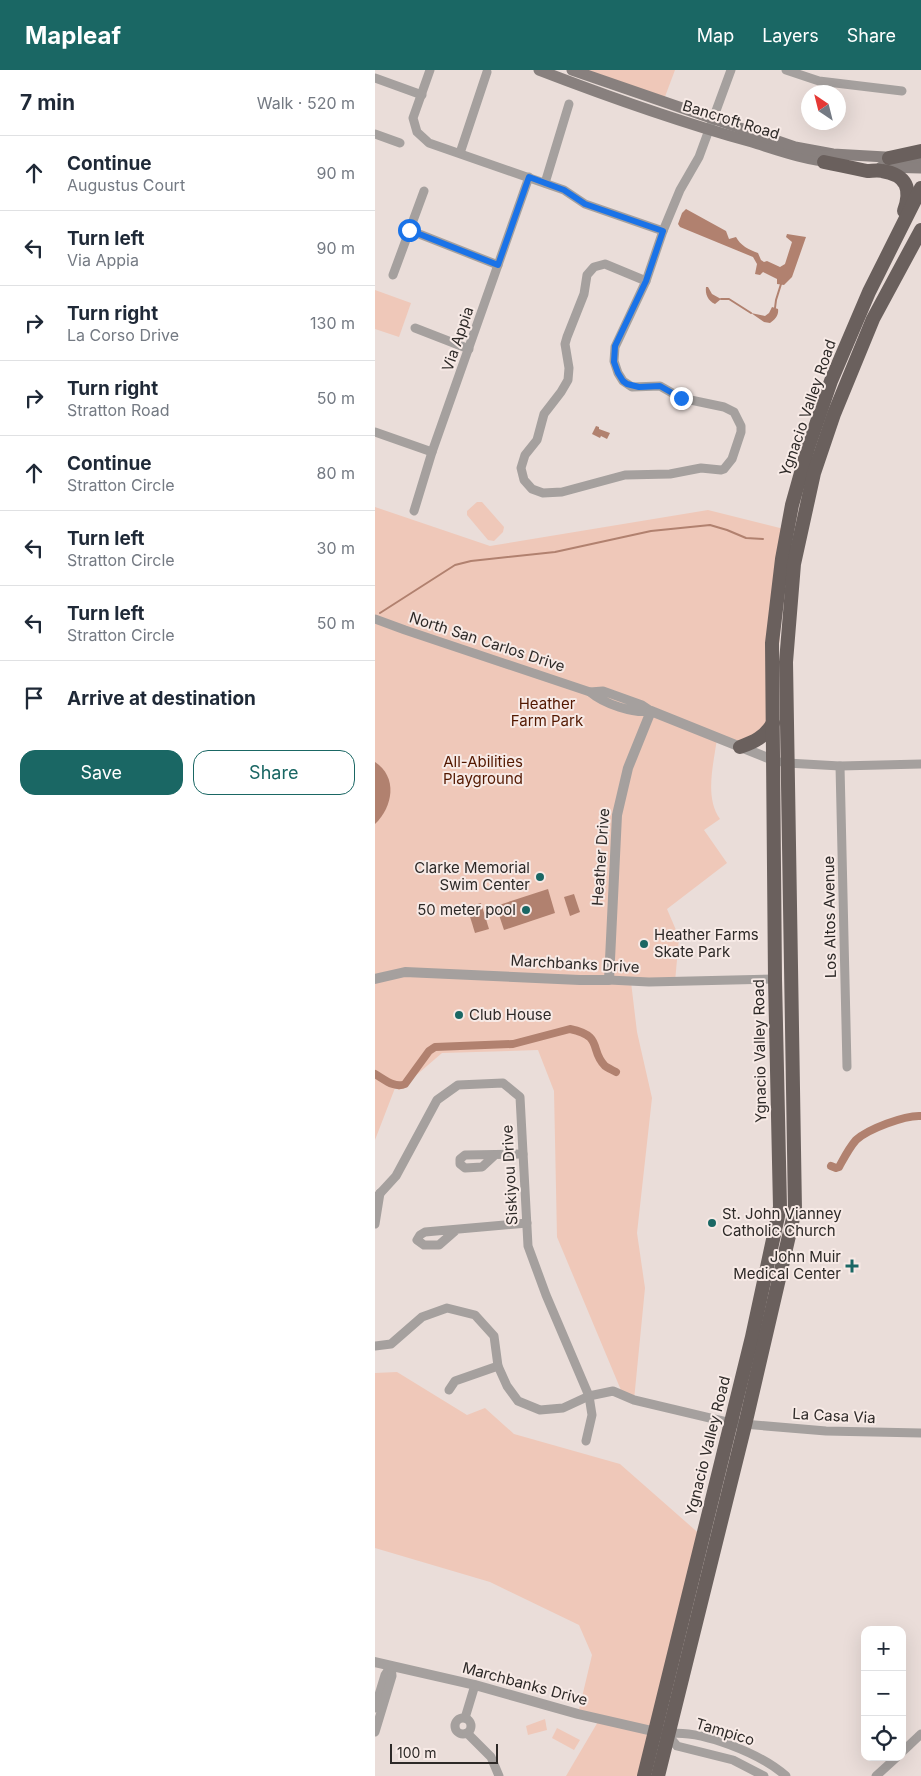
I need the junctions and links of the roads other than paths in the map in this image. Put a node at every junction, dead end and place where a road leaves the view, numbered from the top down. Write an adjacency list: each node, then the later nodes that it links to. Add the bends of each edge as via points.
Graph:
1 (430, 70): 9 (street)
2 (539, 70): 11 (main road, Bancroft Road, via 620,100)
3 (572, 70): 11 (main road, Bancroft Road)
4 (731, 70): 11 (street)
5 (786, 70): 8 (street, via 819,81)
6 (487, 72): 15 (street)
7 (375, 78): 9 (street)
8 (902, 90)
9 (422, 95): 15 (street, via 413,118 417,132 429,143)
10 (569, 104): 21 (street)
11 (711, 125): 16 (main road, Bancroft Road, via 795,147 833,154); 18 (main road, Bancroft Road); 26 (street)
12 (375, 134): 13 (street)
13 (400, 143)
14 (921, 151): 16 (highway)
15 (460, 153): 20 (street)
16 (889, 158): 17 (main road, Bancroft Road)
17 (921, 159)
18 (824, 162): 19 (main road, Bancroft Road); 27 (highway, via 891,173 901,178 907,188 907,202)
19 (921, 168)
20 (529, 177): 21 (street); 28 (street, Via Appia)
21 (545, 183): 26 (street, via 564,190 585,204)
22 (921, 188): 27 (highway, Ygnacio Valley Road)
23 (423, 191): 24 (street)
24 (409, 230): 28 (street); 29 (street)
25 (921, 230): 37 (highway, Ygnacio Valley Road, via 873,319 834,414 814,472 794,564)
26 (663, 231): 30 (street)
27 (889, 250): 36 (highway, Ygnacio Valley Road, via 831,381 808,448)
28 (498, 265): 32 (street, Via Appia)
29 (393, 275)
30 (646, 281): 30 (street, via 605,264 595,267 587,275 584,294 565,344 568,380 544,414 537,440 523,462 522,474 532,489 562,492 625,475 670,474 701,468 721,470 733,459 741,432 734,412 681,398 660,386 632,387 618,373 614,362 615,346)
31 (415, 328): 32 (street)
32 (469, 349): 34 (street, Via Appia)
33 (375, 432): 34 (street)
34 (432, 452): 35 (street, Via Appia)
35 (415, 511)
36 (781, 563): 37 (highway, via 785,572 781,604); 40 (highway, Ygnacio Valley Road, via 772,643)
37 (790, 609): 42 (highway, Ygnacio Valley Road)
38 (375, 619): 39 (street, North San Carlos Drive, via 590,692 603,691)
39 (651, 711): 41 (street, North San Carlos Drive); 47 (street, Heather Drive, via 628,768 617,815)
40 (773, 722): 41 (highway, via 767,733); 42 (highway, Ygnacio Valley Road)
41 (740, 747): 42 (street, North San Carlos Drive)
42 (780, 762): 44 (street); 46 (highway, Ygnacio Valley Road); 59 (highway, Ygnacio Valley Road, via 795,1210)
43 (921, 764): 44 (street)
44 (840, 766): 48 (street, Los Altos Avenue)
45 (375, 979): 47 (street, Marchbanks Drive, via 405,972)
46 (775, 979): 47 (street, Marchbanks Drive); 59 (highway, Ygnacio Valley Road, via 780,1207)
47 (609, 980)
48 (847, 1067)
49 (523, 1154): 50 (street); 51 (street, Siskiyou Drive, via 520,1097 503,1083 458,1085 437,1100 396,1176); 52 (street, Siskiyou Drive)
50 (495, 1155)
51 (377, 1196): 53 (street, Siskiyou Drive)
52 (527, 1223): 54 (street); 58 (street, Siskiyou Drive, via 528,1246)
53 (375, 1224)
54 (455, 1230)
55 (375, 1346): 56 (street, La Casa Via, via 391,1344 422,1317 447,1308 475,1315 494,1336)
56 (498, 1366): 57 (street, via 455,1381); 58 (street, La Casa Via, via 507,1386 519,1401 539,1410 563,1408)
57 (449, 1390)
58 (589, 1396): 59 (street, La Casa Via, via 613,1390 634,1400); 61 (street, Siskiyou Drive, via 592,1415)
59 (738, 1424): 60 (street, La Casa Via); 69 (highway, Ygnacio Valley Road)
60 (921, 1433)
61 (586, 1441)
62 (375, 1662): 63 (street, Marchbanks Drive)
63 (391, 1666): 64 (street, Marchbanks Drive); 65 (street); 67 (street, via 392,1676)
64 (475, 1684): 66 (street); 69 (street, Marchbanks Drive, via 578,1714)
65 (375, 1708)
66 (465, 1718): 68 (street, via 471,1726); 68 (street, via 458,1719 455,1726 458,1733)
67 (375, 1732)
68 (467, 1733): 73 (street, via 491,1757)
69 (661, 1733): 74 (highway, Ygnacio Valley Road); 75 (highway, Ygnacio Valley Road); 76 (street, Tampico, via 677,1746 733,1760); 77 (street, Tampico, via 680,1732 727,1744 760,1758)
70 (921, 1734): 71 (street)
71 (906, 1748)
72 (893, 1761): 78 (street)
73 (499, 1776)
74 (644, 1776)
75 (658, 1776)
76 (764, 1776)
77 (786, 1776)
78 (876, 1776)

